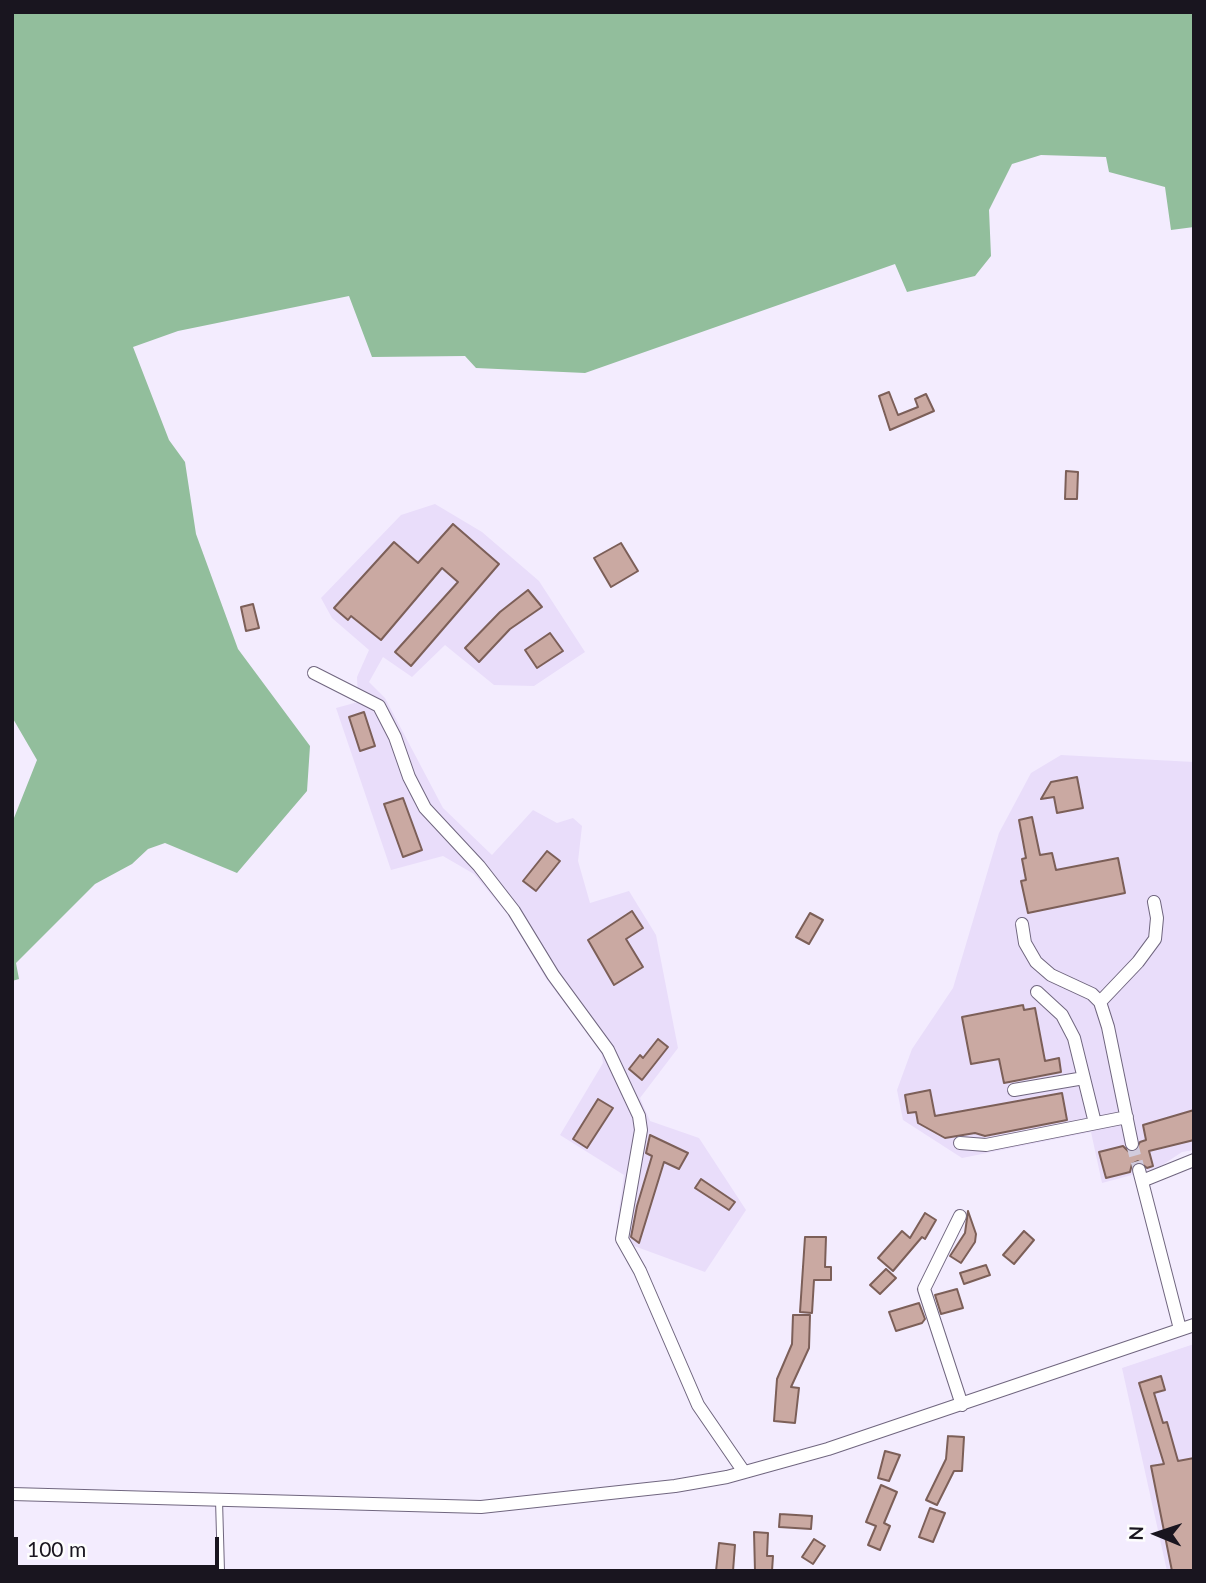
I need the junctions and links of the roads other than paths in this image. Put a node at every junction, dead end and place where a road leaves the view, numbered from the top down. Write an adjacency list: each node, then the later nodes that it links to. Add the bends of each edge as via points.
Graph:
1 (314, 673): 17 (street, via 379,706 425,808 514,911 553,975 608,1050 641,1130 622,1238 698,1405)
2 (1154, 902): 5 (street, via 1155,939)
3 (1022, 925): 5 (street, via 1025,943 1036,962)
4 (1037, 992): 6 (street, via 1062,1015 1074,1038)
5 (1100, 1002): 8 (street)
6 (1084, 1078): 7 (street); 9 (street)
7 (1014, 1090)
8 (1127, 1117): 9 (street); 11 (street)
9 (1095, 1123): 10 (street, via 986,1144)
10 (960, 1143)
11 (1132, 1144)
12 (1194, 1160): 15 (street, via 1140,1176)
13 (960, 1216): 16 (street, via 924,1289)
14 (1194, 1325): 15 (street)
15 (1180, 1329): 16 (street)
16 (961, 1405): 17 (street)
17 (744, 1472): 19 (street, via 676,1486 481,1507)
18 (12, 1494): 19 (street)
19 (219, 1500): 20 (lane)
20 (221, 1571)

